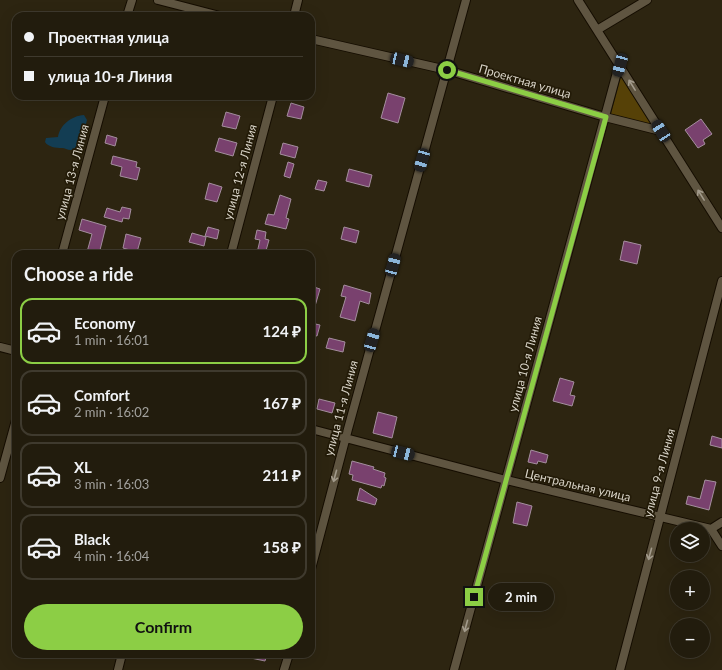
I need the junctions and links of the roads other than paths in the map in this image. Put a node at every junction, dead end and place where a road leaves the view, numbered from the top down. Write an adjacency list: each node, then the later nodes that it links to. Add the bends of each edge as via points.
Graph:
1 (132, 0): 7 (street)
2 (158, 0): 8 (street)
3 (298, 0): 9 (street)
4 (466, 0): 13 (street, улица 11-я Линия)
5 (578, 0): 10 (street)
6 (647, 0): 10 (street)
7 (128, 12)
8 (204, 12)
9 (295, 12)
10 (597, 30): 12 (street)
11 (315, 40): 13 (street, Проектная улица)
12 (620, 65): 16 (street, улица 10-я Линия); 17 (street, one-way to 12)
13 (447, 70): 16 (street, Проектная улица); 26 (street, улица 11-я Линия)
14 (104, 100): 19 (street, улица 13-я Линия)
15 (272, 100): 20 (street, улица 12-я Линия)
16 (606, 117): 17 (street, Проектная улица); 28 (street, улица 10-я Линия)
17 (661, 131): 18 (street, one-way to 17)
18 (722, 228)
19 (63, 250)
20 (232, 250)
21 (722, 282): 29 (street, улица 9-я Линия)
22 (0, 347): 23 (street)
23 (12, 350)
24 (315, 430): 26 (street, Центральная улица)
25 (12, 434): 27 (street)
26 (345, 438): 28 (street, Центральная улица); 33 (street, улица 11-я Линия, one-way to 33)
27 (0, 478)
28 (506, 480): 29 (street, Центральная улица); 38 (street, улица 10-я Линия, one-way to 38)
29 (660, 517): 31 (street, Центральная улица); 39 (street, улица 9-я Линия, one-way to 39)
30 (722, 522): 31 (street)
31 (711, 529): 32 (street)
32 (722, 546)
33 (315, 554)
34 (121, 658): 36 (street)
35 (288, 658): 37 (street)
36 (118, 670)
37 (284, 670)
38 (454, 670)
39 (620, 670)

